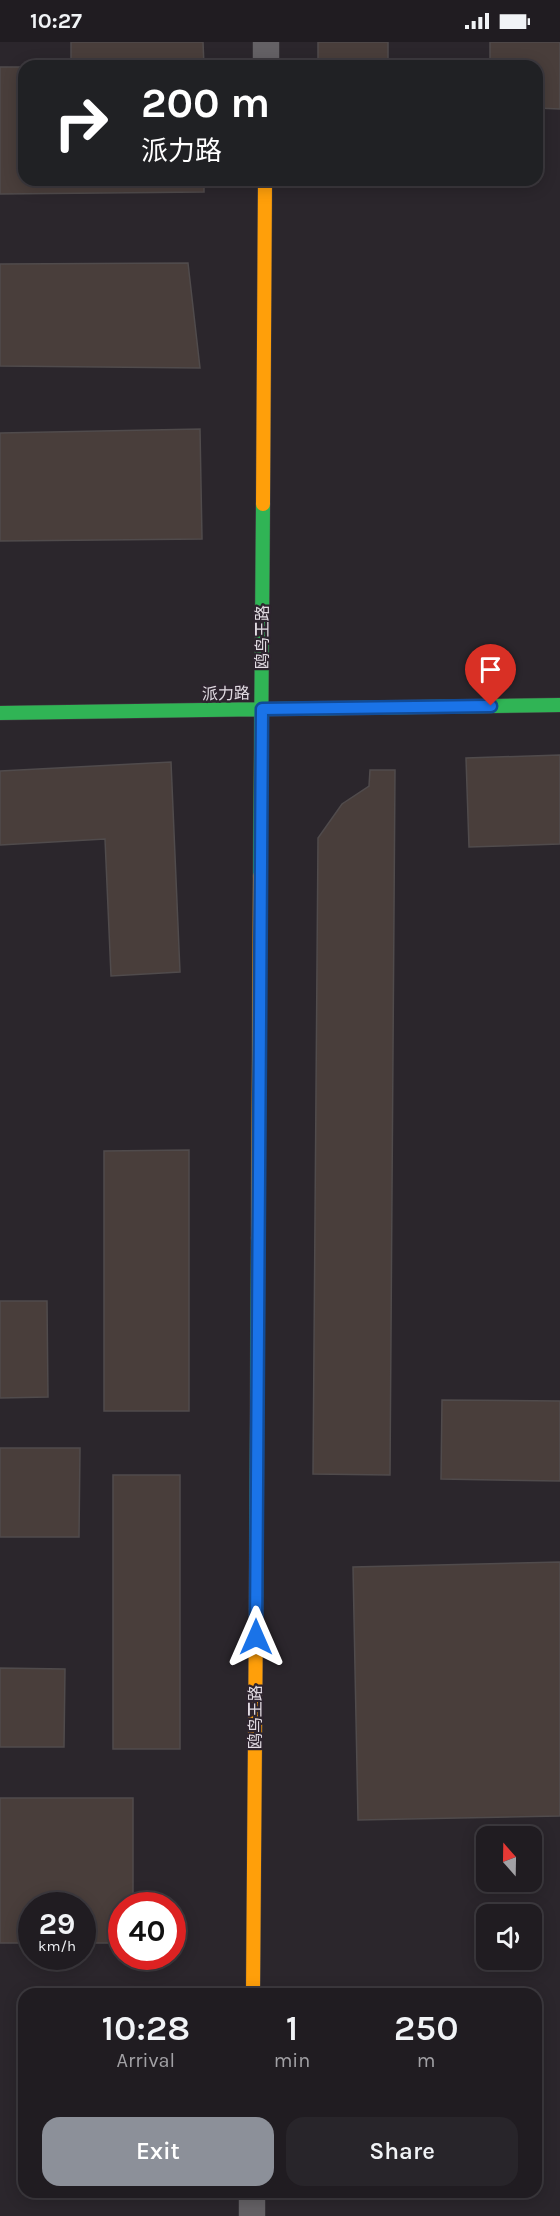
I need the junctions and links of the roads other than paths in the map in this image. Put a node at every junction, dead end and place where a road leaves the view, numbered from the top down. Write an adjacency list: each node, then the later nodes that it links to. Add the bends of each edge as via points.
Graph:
1 (266, 42): 2 (street)
2 (266, 60)
3 (265, 186): 5 (street, 鸥鸟王路)
4 (560, 705): 5 (street, 派力路)
5 (262, 709): 6 (street, 派力路); 7 (street, 鸥鸟王路)
6 (0, 713)
7 (253, 1988)
8 (252, 2198): 9 (street)
9 (252, 2216)

